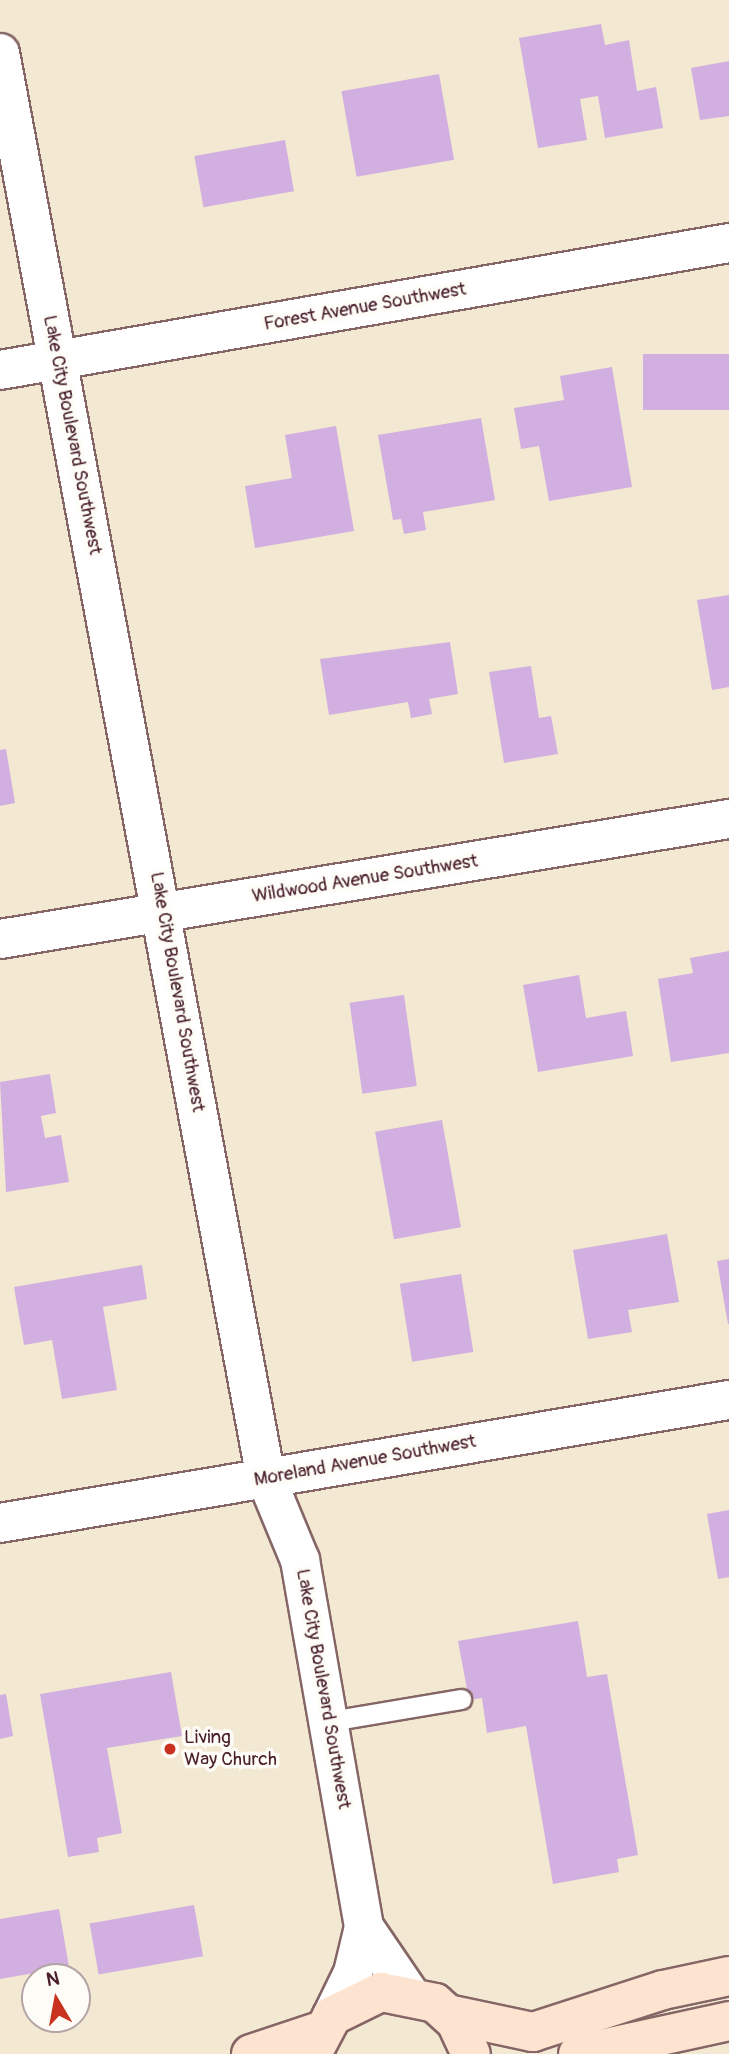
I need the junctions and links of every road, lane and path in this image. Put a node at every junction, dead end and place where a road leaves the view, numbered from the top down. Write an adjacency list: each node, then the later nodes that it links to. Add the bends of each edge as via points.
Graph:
1 (0, 52): 3 (street, Lake City Boulevard Southwest)
2 (729, 243): 3 (street, Forest Avenue Southwest)
3 (57, 361): 4 (street, Forest Avenue Southwest); 6 (street, Lake City Boulevard Southwest)
4 (0, 370)
5 (729, 819): 6 (street, Wildwood Avenue Southwest)
6 (163, 913): 7 (street, Wildwood Avenue Southwest); 9 (street, Lake City Boulevard Southwest)
7 (0, 939)
8 (729, 1400): 9 (street, Moreland Avenue Southwest)
9 (266, 1478): 10 (street, Moreland Avenue Southwest); 12 (street, Lake City Boulevard Southwest, via 300,1560)
10 (0, 1523)
11 (461, 1699): 12 (lane)
12 (330, 1721): 13 (street, Lake City Boulevard Southwest)
13 (364, 1927): 15 (street, Lake City Boulevard Southwest); 18 (street, Lake City Boulevard Southwest, via 353,1973)
14 (729, 1976): 16 (main road, via 663,1990 533,2032)
15 (409, 1993): 16 (main road); 18 (main road, via 381,1992)
16 (447, 2014): 20 (main road)
17 (729, 2021): 21 (main road)
18 (322, 2033): 19 (main road)
19 (251, 2054)
20 (471, 2054)
21 (578, 2054)

